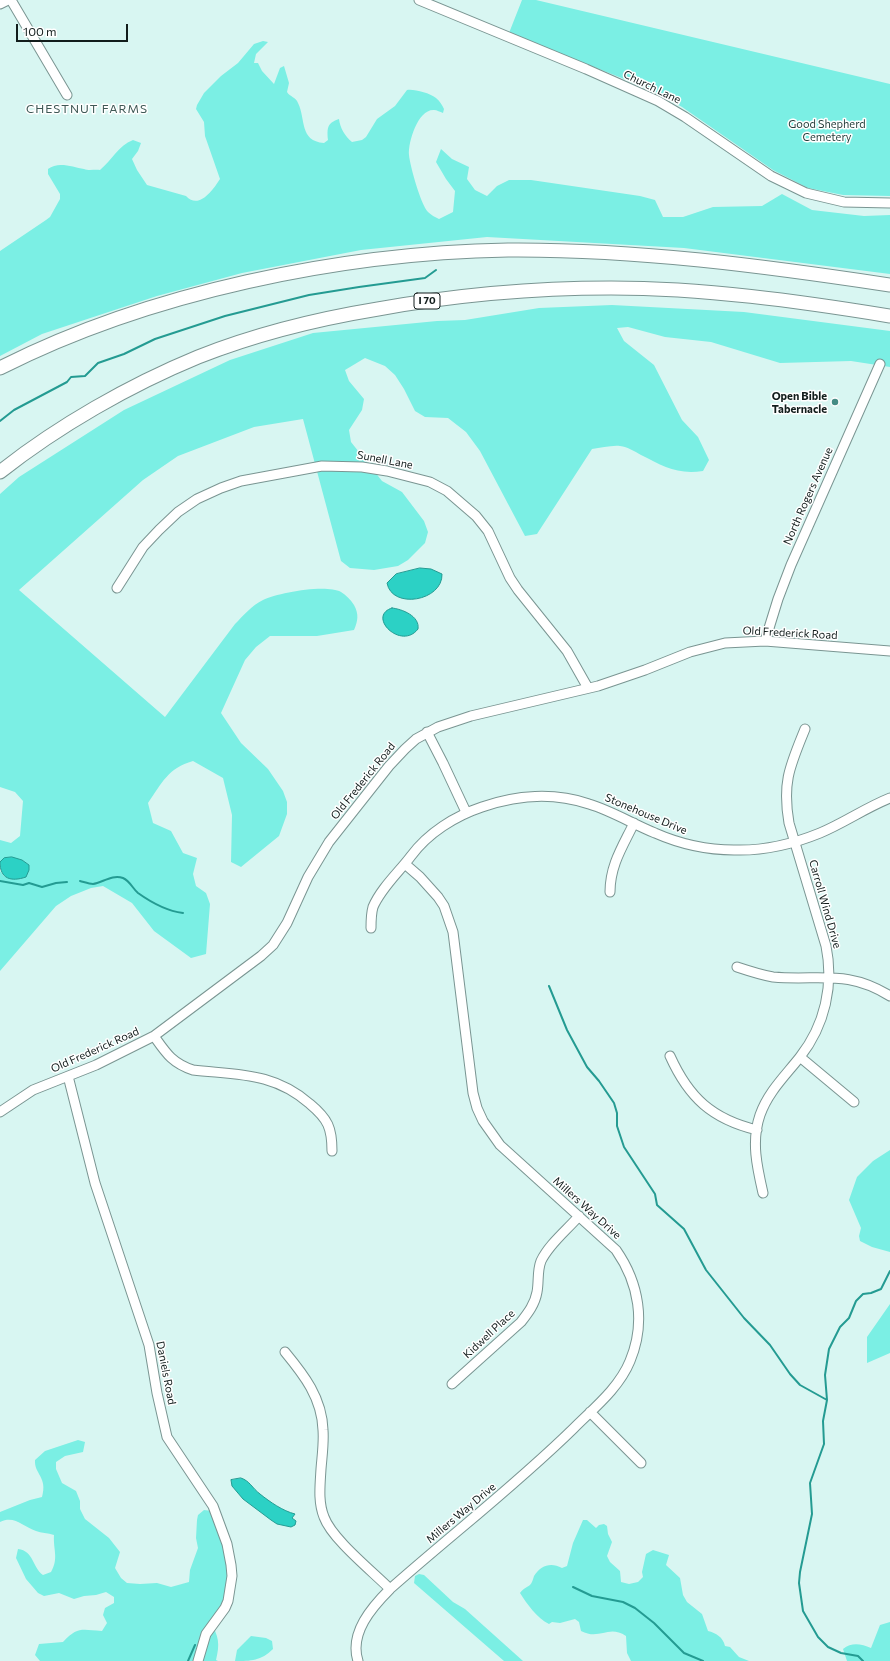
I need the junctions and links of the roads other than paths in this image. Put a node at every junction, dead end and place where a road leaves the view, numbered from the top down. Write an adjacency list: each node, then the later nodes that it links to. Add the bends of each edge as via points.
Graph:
1 (9, 0): 3 (street); 4 (street)
2 (418, 0): 5 (street, Church Lane, via 658,101 788,186 836,201)
3 (0, 4)
4 (67, 95)
5 (890, 203)
6 (890, 285): 9 (highway, via 746,266 617,253 507,250 403,257 293,272 183,298 90,328)
7 (890, 316): 10 (highway, I 70, via 727,294 612,288 504,291 387,307 299,324 198,357 94,409 26,452)
8 (880, 364): 12 (street, North Rogers Avenue, via 790,565)
9 (0, 368)
10 (0, 472)
11 (117, 588): 14 (street, Sunell Lane, via 143,547 173,517 197,499 221,488 260,476 322,466 362,466 407,475 447,491 488,530 510,578 567,650)
12 (765, 641): 13 (street, Old Frederick Road); 14 (street, Old Frederick Road, via 708,646 621,679)
13 (890, 651)
14 (588, 688): 16 (street, Old Frederick Road, via 449,722)
15 (805, 728): 20 (street, Carroll Wind Drive, via 789,769 787,782 787,808)
16 (427, 732): 18 (street); 27 (street, Old Frederick Road, via 405,749 389,766 329,842 308,877 287,924 272,945 245,969)
17 (890, 798): 20 (street, Stonehouse Drive)
18 (466, 812): 19 (street, Stonehouse Drive, via 512,799 546,796 588,803); 21 (street, Stonehouse Drive, via 429,837)
19 (634, 823): 20 (street, Stonehouse Drive, via 673,840 706,848 747,850); 22 (street, via 613,867)
20 (795, 842): 25 (street, Carroll Wind Drive, via 826,946)
21 (405, 864): 23 (street, Stonehouse Drive, via 373,907); 36 (street, Millers Way Drive, via 434,891 449,919 455,946 473,1093 483,1121 500,1145)
22 (610, 892)
23 (371, 928)
24 (737, 967): 25 (street, via 773,977)
25 (830, 977): 26 (street, via 866,984); 29 (street, Carroll Wind Drive, via 822,1017)
26 (890, 996)
27 (154, 1036): 30 (street, Old Frederick Road, via 127,1051); 34 (street, via 172,1060 186,1068 261,1078 291,1090 313,1107 330,1127)
28 (670, 1056): 33 (street, via 684,1083 703,1104 729,1122)
29 (800, 1057): 31 (street); 33 (street, Carroll Wind Drive, via 769,1097)
30 (68, 1076): 32 (street, Old Frederick Road, via 33,1090); 42 (street, Daniels Road, via 98,1190 149,1344 167,1437 213,1506 227,1544 232,1581 228,1601 206,1634)
31 (854, 1102)
32 (0, 1112)
33 (757, 1130): 35 (street, Carroll Wind Drive, via 756,1158)
34 (332, 1151)
35 (763, 1193)
36 (579, 1216): 38 (street, Kidwell Place, via 543,1257 538,1272 536,1298 527,1315); 39 (street, Millers Way Drive, via 616,1250 634,1284 639,1306 638,1336 630,1362 612,1389)
37 (285, 1352): 41 (street, via 304,1375 318,1402 323,1429 319,1492 324,1519 338,1539)
38 (452, 1384)
39 (590, 1412): 40 (street); 41 (street, Millers Way Drive, via 524,1477)
40 (641, 1463)
41 (390, 1589): 43 (street, Millers Way Drive, via 363,1622 356,1642)
42 (198, 1661)
43 (358, 1661)

